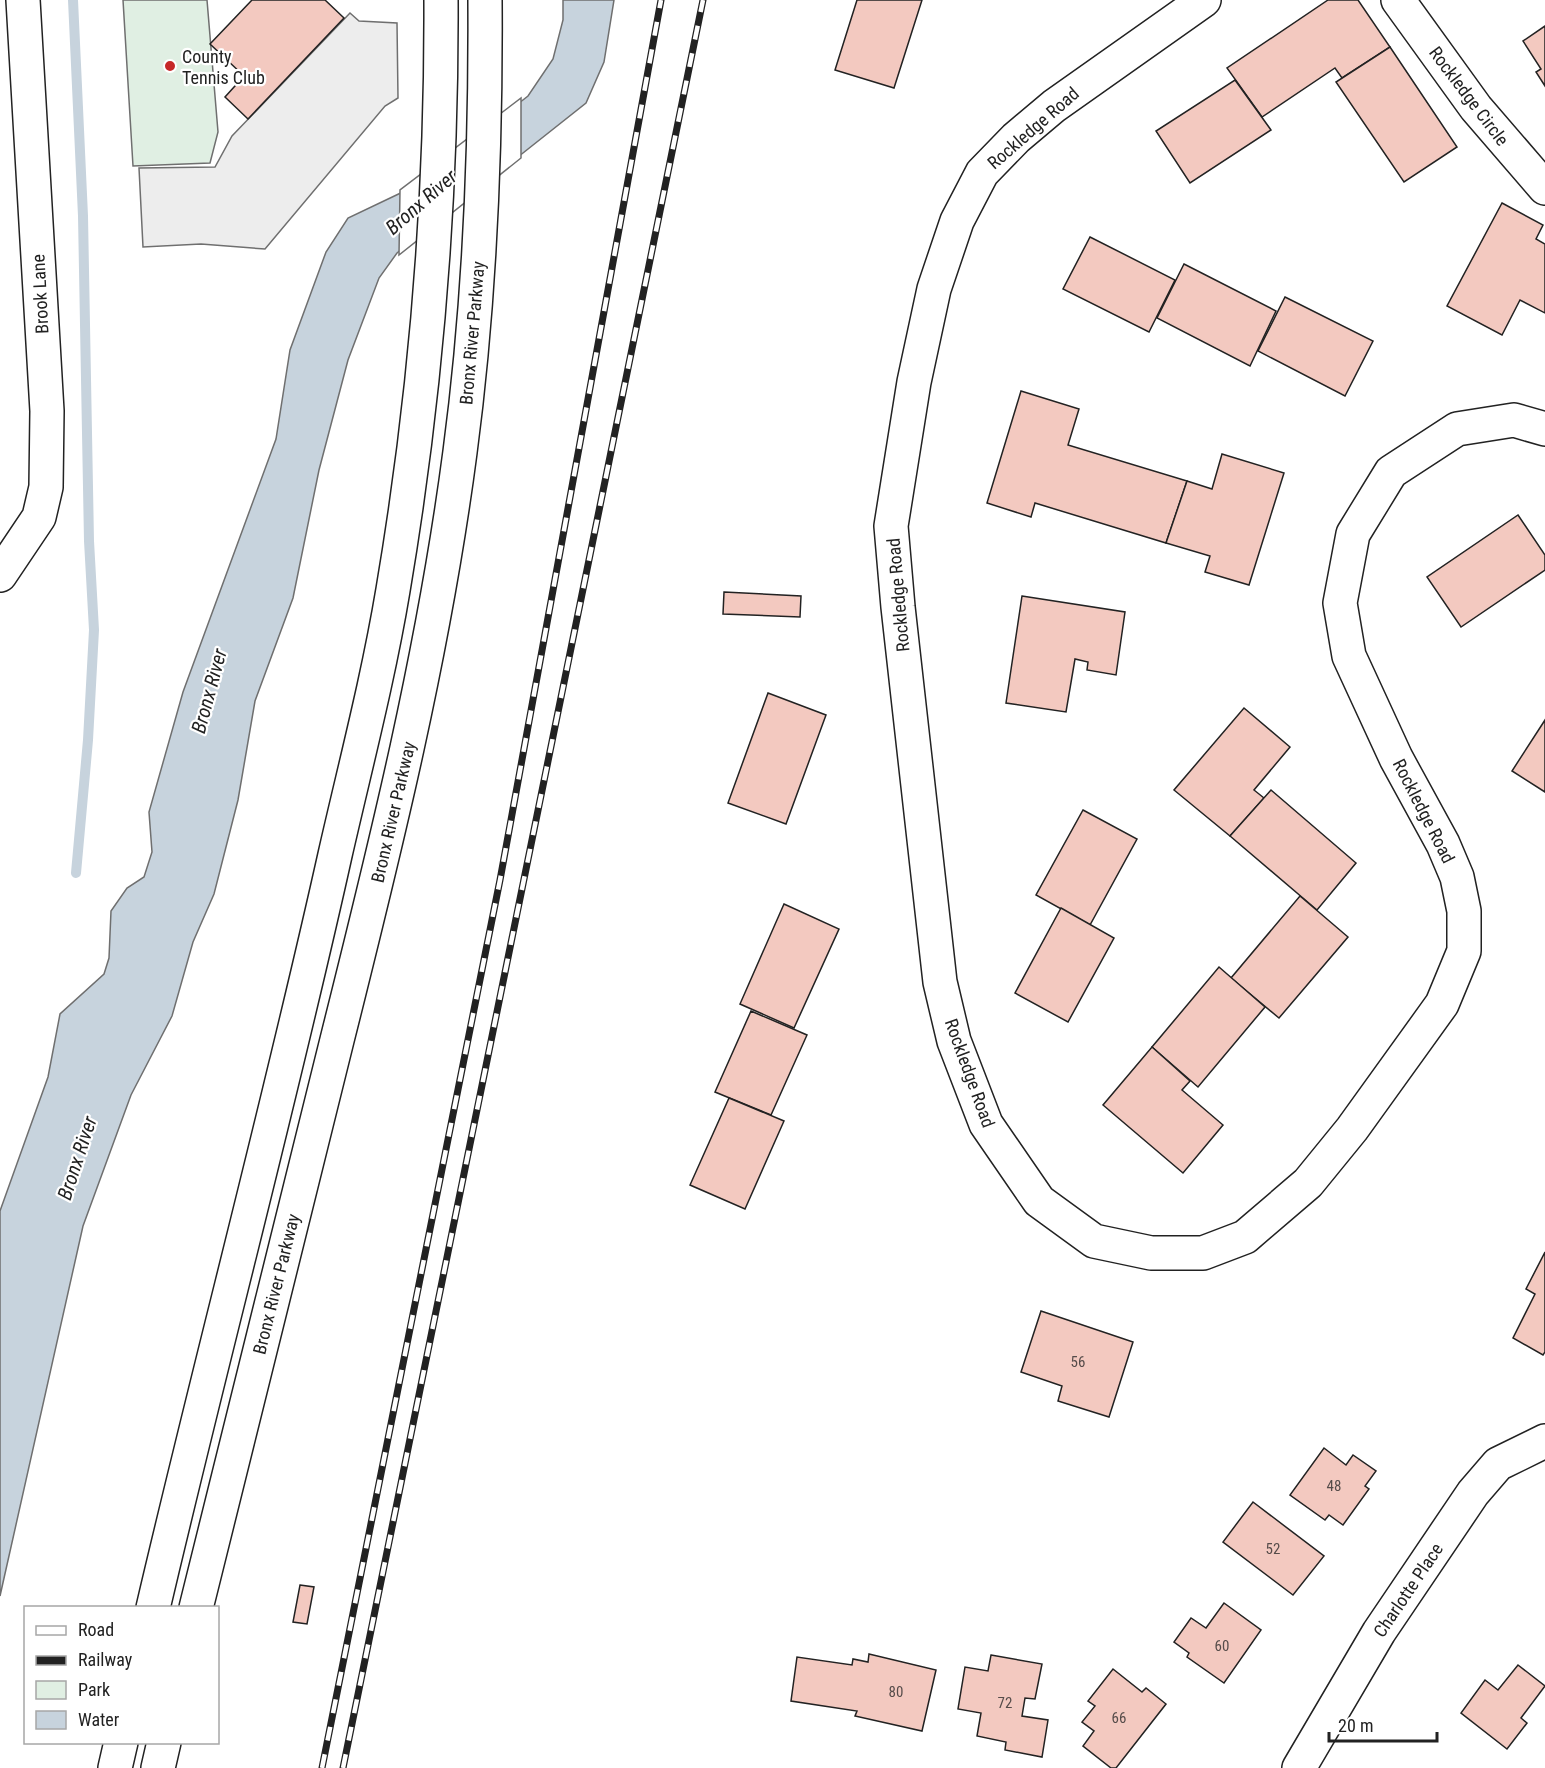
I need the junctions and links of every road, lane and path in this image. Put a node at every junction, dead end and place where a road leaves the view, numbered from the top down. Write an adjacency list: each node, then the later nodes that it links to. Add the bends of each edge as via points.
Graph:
1 (22, 0): 8 (main road, Brook Lane, via 47,411 46,487 39,517)
2 (441, 0): 10 (main road, via 439,148 429,322 414,456 380,666)
3 (485, 0): 11 (main road, Bronx River Parkway, via 485,114 474,319 462,440 440,582 417,709 369,913)
4 (1204, 0): 7 (main road, Rockledge Road, via 1054,106 982,173 957,221 934,289 914,382 891,526 940,982 954,1041 986,1124 1010,1161 1039,1201 1094,1241 1151,1253 1203,1253 1245,1237 1315,1174 1442,1004 1464,951 1464,911 1457,877 1349,656 1340,603 1353,534 1390,472 1457,429 1514,420)
5 (1398, 0): 6 (main road, Rockledge Circle, via 1476,108)
6 (1545, 188)
7 (1545, 429)
8 (0, 575)
9 (1545, 1441): 16 (main road, Charlotte Place, via 1498,1464 1473,1493 1379,1632)
10 (153, 1606)
11 (196, 1606)
12 (121, 1744): 14 (main road)
13 (164, 1744): 15 (main road)
14 (115, 1768)
15 (158, 1768)
16 (1299, 1768)

